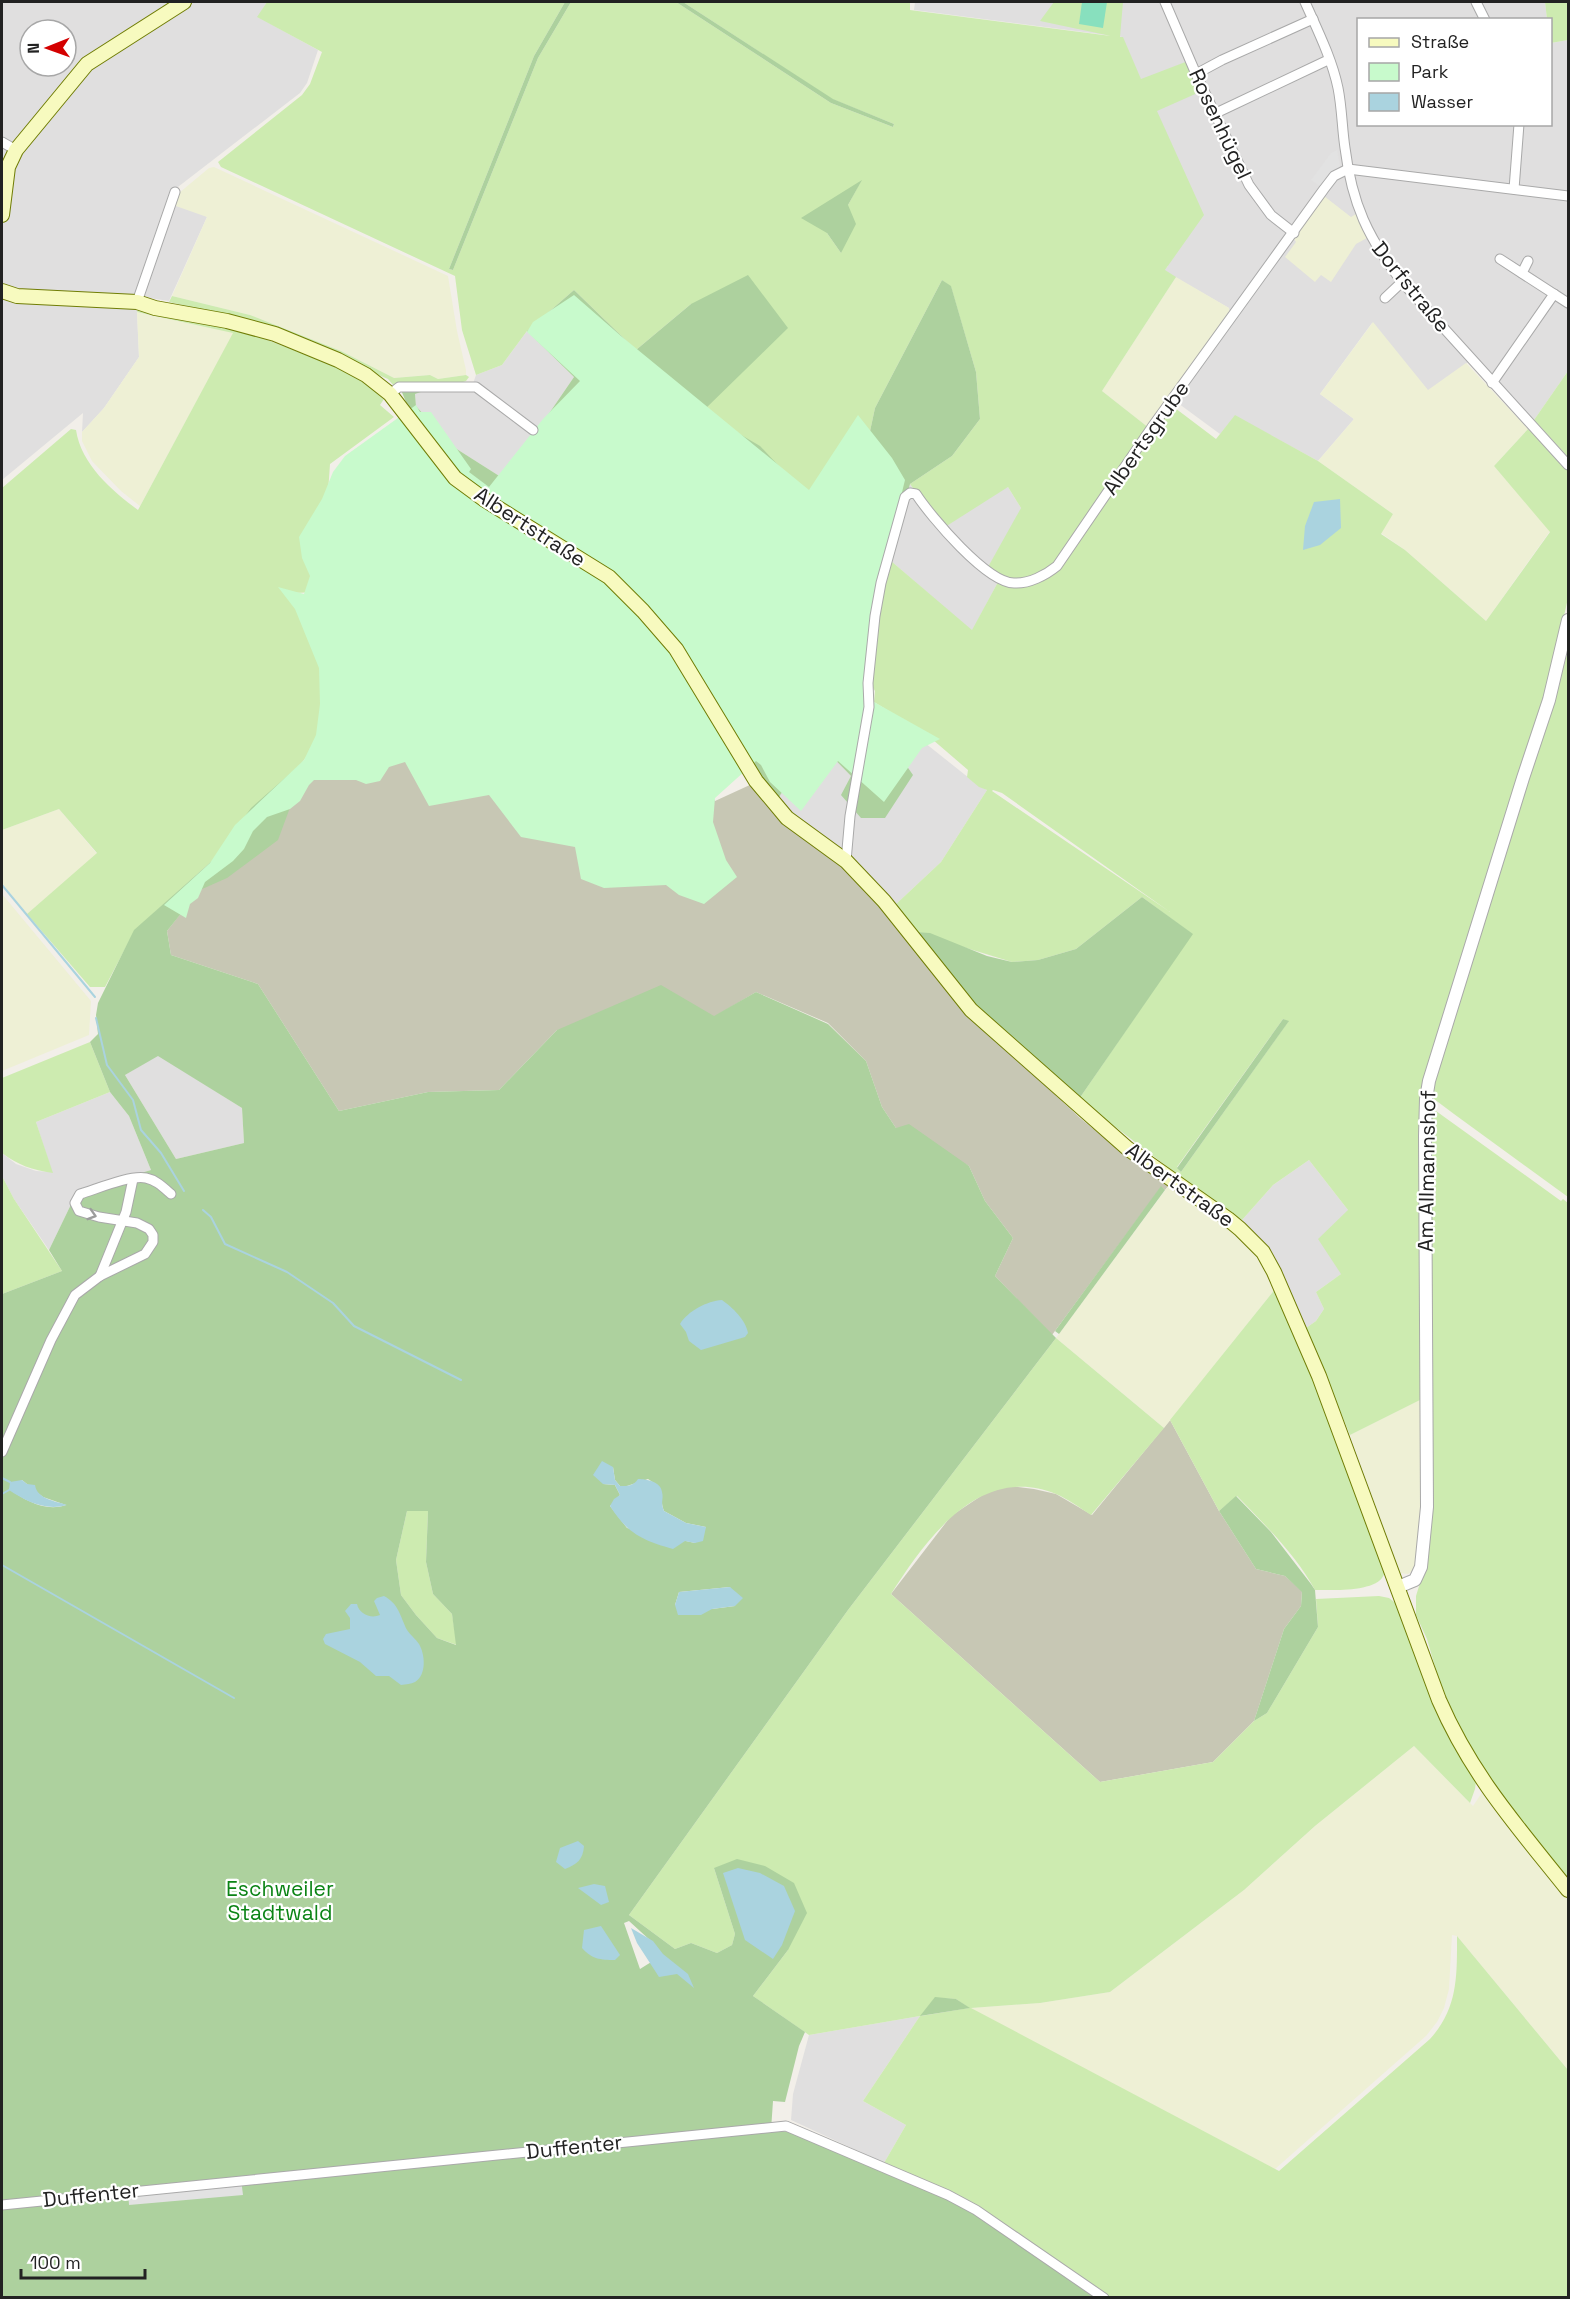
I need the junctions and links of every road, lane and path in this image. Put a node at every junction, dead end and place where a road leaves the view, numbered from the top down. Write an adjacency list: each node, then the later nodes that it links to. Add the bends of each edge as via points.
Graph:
1 (184, 2): 12 (main road, via 87,64)
2 (1165, 2): 8 (street, Rosenhügel)
3 (1305, 2): 6 (street, Dorfstraße)
4 (1476, 2): 5 (street)
5 (1484, 18)
6 (1313, 19): 7 (street, Dorfstraße); 8 (street)
7 (1328, 60): 9 (street); 13 (street, Dorfstraße, via 1338,88)
8 (1196, 74): 9 (street, Rosenhügel)
9 (1215, 114): 18 (street, Rosenhügel, via 1260,202)
10 (1519, 126): 14 (street)
11 (2, 142): 12 (street)
12 (16, 150): 17 (main road, via 8,167)
13 (1348, 169): 14 (street); 18 (street, Albertsgrube, via 1334,176); 22 (street, Dorfstraße, via 1369,234)
14 (1514, 189): 16 (street)
15 (175, 192): 26 (street)
16 (1569, 196)
17 (2, 215)
18 (1294, 233): 33 (street, Albertsgrube, via 1152,427 1057,566 1048,573 1016,584 1004,582 931,517 916,494 906,497 877,605 869,707)
19 (1500, 259): 21 (street)
20 (1528, 261): 21 (street)
21 (1522, 273): 24 (street)
22 (1402, 282): 25 (street); 28 (street, Dorfstraße)
23 (2, 291): 26 (main road, Albertstraße, via 17,296)
24 (1554, 294): 27 (street); 28 (street)
25 (1385, 298)
26 (137, 303): 29 (main road, Albertstraße, via 275,334 338,360)
27 (1569, 303)
28 (1492, 383): 31 (street, Dorfstraße)
29 (390, 394): 30 (street, via 399,387 476,387); 33 (main road, Albertstraße, via 455,478 609,577 644,611 676,649 756,782 788,818)
30 (532, 430)
31 (1569, 465)
32 (1569, 620): 39 (street, Am Allmannshof, via 1549,700 1429,1081 1425,1136 1427,1507 1421,1567 1414,1580)
33 (846, 861): 39 (main road, Albertstraße, via 884,901 971,1010 1118,1141 1228,1218 1263,1252 1319,1377)
34 (134, 1179): 35 (street, via 153,1180); 36 (street); 36 (street, one-way to 36, via 80,1194 75,1203 86,1214)
35 (171, 1194)
36 (123, 1221): 37 (street); 37 (street, via 149,1229 153,1242 145,1254)
37 (100, 1276): 38 (street, via 75,1295)
38 (2, 1452)
39 (1398, 1587): 40 (main road, Albertstraße, via 1439,1700 1464,1752 1499,1805)
40 (1569, 1890)
41 (2, 2205): 42 (street, Duffenter, via 786,2126 976,2210)
42 (1104, 2298)

